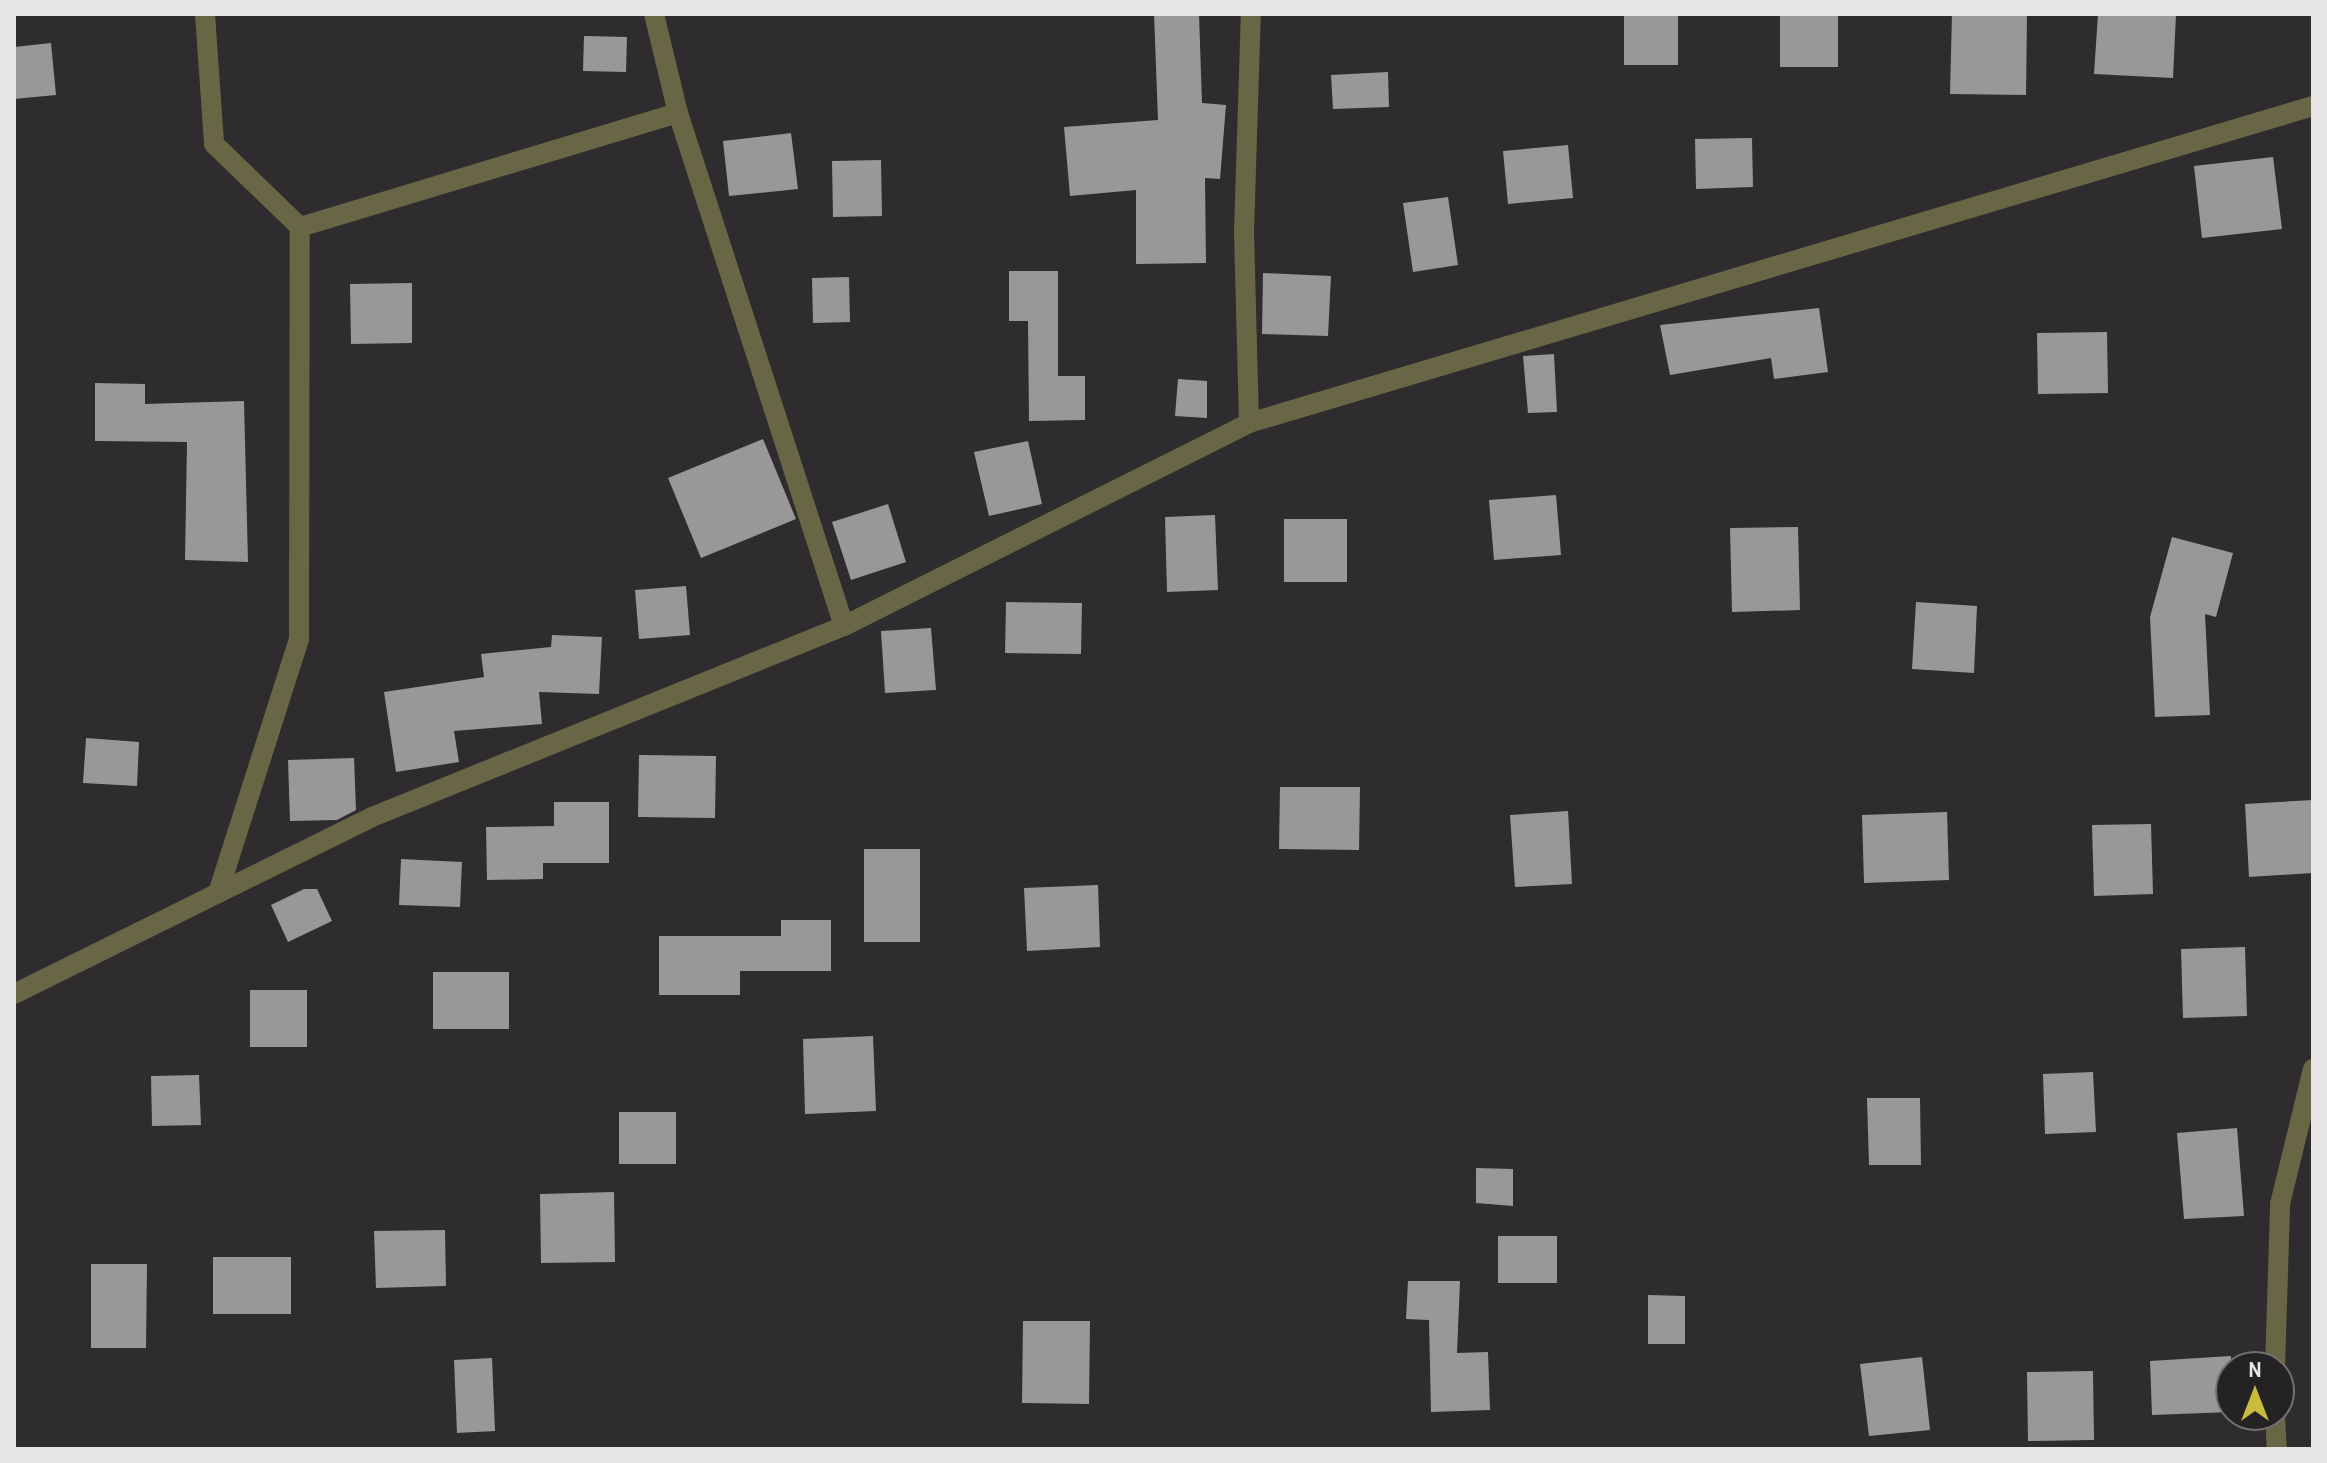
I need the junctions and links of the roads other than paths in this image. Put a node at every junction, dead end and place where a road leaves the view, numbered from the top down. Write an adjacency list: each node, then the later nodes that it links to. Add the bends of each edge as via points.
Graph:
1 (205, 14): 6 (street, via 214,144)
2 (654, 14): 5 (street)
3 (1251, 14): 7 (street, via 1244,232)
4 (2313, 106): 7 (street)
5 (678, 113): 6 (street); 8 (street)
6 (300, 227): 9 (street, via 299,639)
7 (1249, 423): 8 (street)
8 (844, 626): 9 (street, via 372,817)
9 (218, 893): 10 (street)
10 (14, 994)
11 (2313, 1069): 12 (street, via 2280,1204)
12 (2275, 1351)

